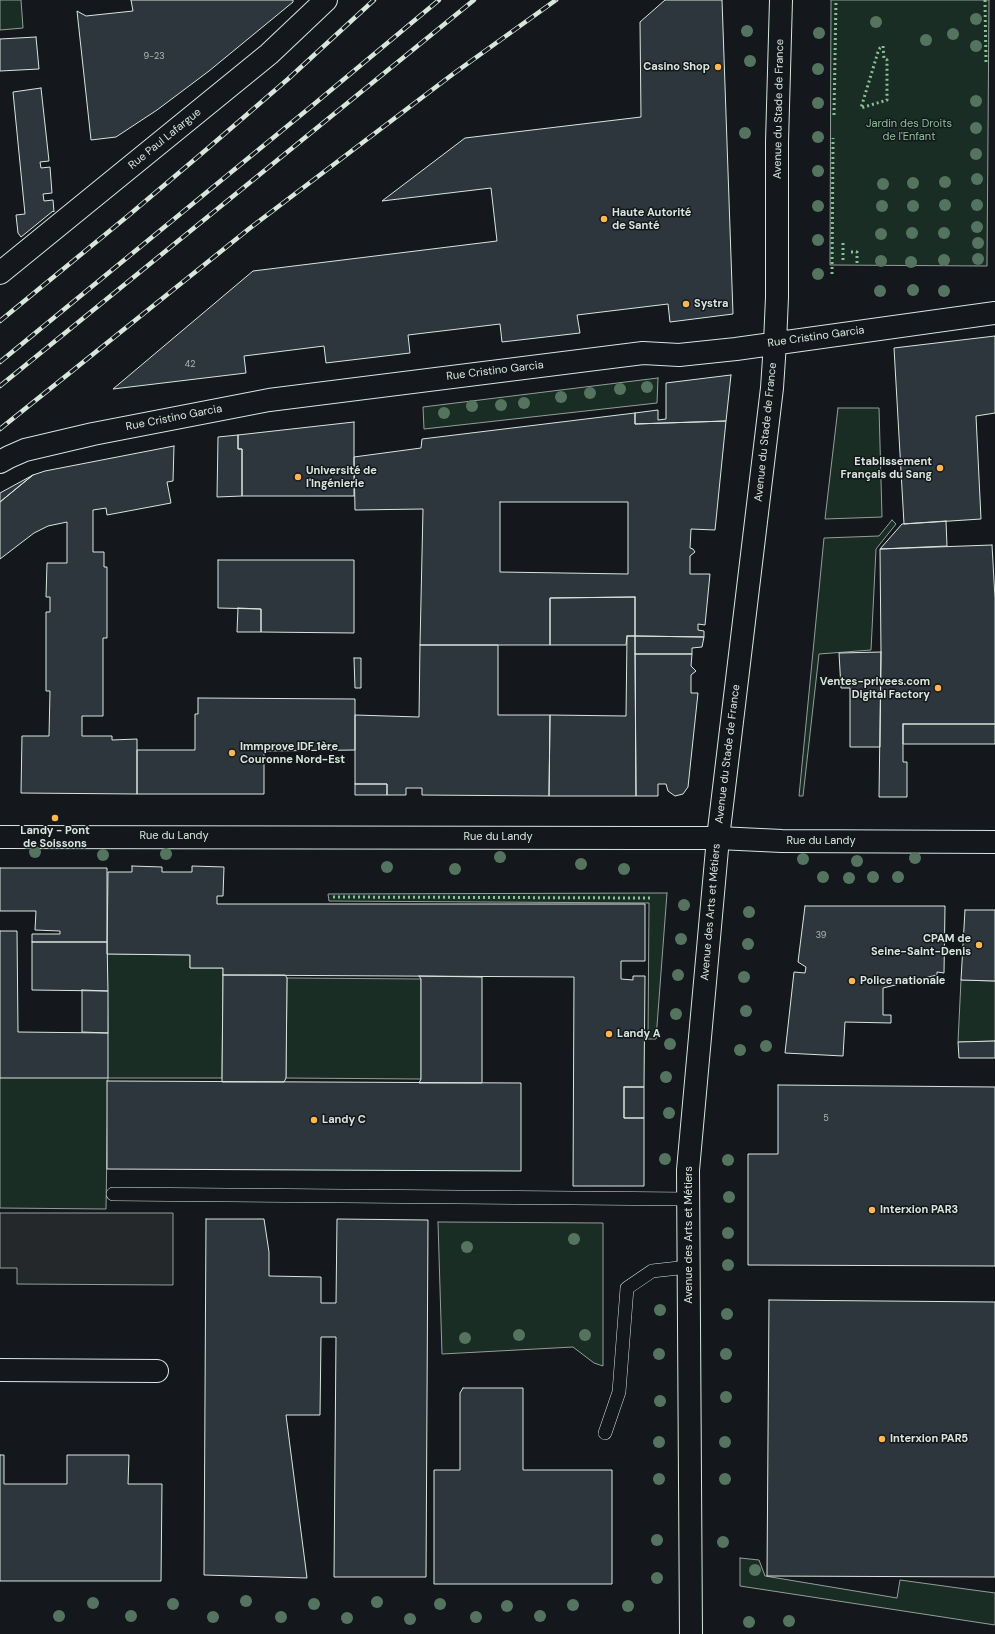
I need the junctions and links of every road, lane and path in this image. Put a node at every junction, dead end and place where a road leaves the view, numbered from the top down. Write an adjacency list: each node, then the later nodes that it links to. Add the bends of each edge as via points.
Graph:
1 (326, 0): 3 (street, Rue Paul Lafargue, via 269,54)
2 (781, 0): 5 (street, Avenue du Stade de France)
3 (0, 273)
4 (995, 313): 5 (street, Rue Cristino Garcia)
5 (775, 343): 6 (street, Rue Cristino Garcia, via 679,355 643,353 269,400 40,446); 8 (street, Avenue du Stade de France, via 772,388)
6 (0, 462)
7 (0, 837): 8 (street, Rue du Landy)
8 (718, 838): 9 (street, Rue du Landy, via 782,841); 11 (street, Avenue des Arts et Métiers, via 689,1162)
9 (995, 842)
10 (113, 1194): 11 (lane)
11 (689, 1199): 12 (street, Avenue des Arts et Métiers)
12 (688, 1267): 15 (lane, via 652,1271 627,1288 619,1392); 16 (street, Avenue des Arts et Métiers)
13 (0, 1370): 14 (street)
14 (157, 1370)
15 (605, 1432)
16 (691, 1634)

